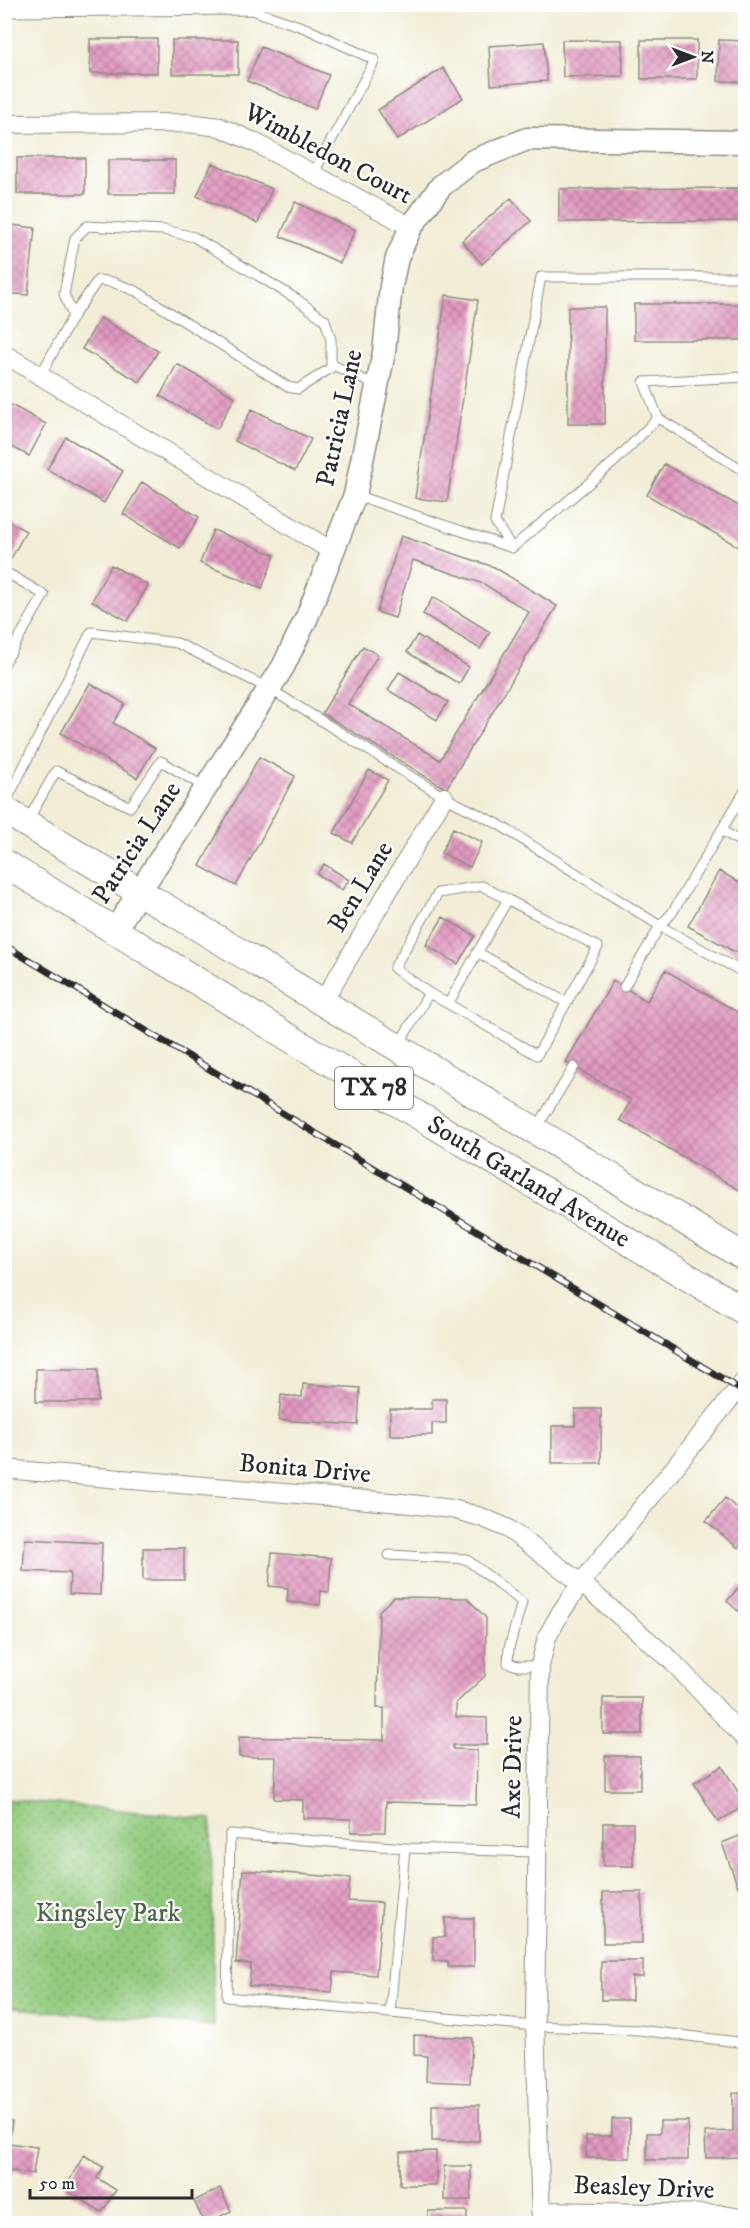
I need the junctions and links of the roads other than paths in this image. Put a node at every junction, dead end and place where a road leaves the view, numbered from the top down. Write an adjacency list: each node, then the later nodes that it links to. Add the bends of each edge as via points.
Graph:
1 (4, 12): 4 (lane, via 252,10 305,28 375,60)
2 (4, 124): 4 (street, Wimbledon Court, via 188,123 220,127)
3 (746, 142): 5 (street, Patricia Lane, via 527,139 473,161 441,186)
4 (313, 174): 5 (street, Wimbledon Court)
5 (411, 227): 12 (street, Patricia Lane, via 397,258 391,286)
6 (746, 277): 16 (lane, via 541,277 495,522)
7 (73, 316): 9 (lane, via 98,280 112,282 136,291 288,387 298,389 331,368); 9 (lane, via 64,294 75,238 87,226 164,230 194,237 325,320 331,340); 10 (lane)
8 (4, 354): 10 (street)
9 (331, 364): 12 (lane)
10 (40, 376): 17 (street)
11 (746, 377): 13 (lane, via 644,382)
12 (377, 386): 15 (street, Patricia Lane)
13 (658, 418): 14 (lane); 16 (lane, via 614,462)
14 (746, 472)
15 (355, 495): 16 (lane); 17 (street, Patricia Lane)
16 (512, 548)
17 (332, 551): 20 (street, Patricia Lane, via 308,617)
18 (5, 572): 19 (lane, via 44,595)
19 (4, 664)
20 (270, 689): 21 (street, Patricia Lane); 23 (lane); 24 (lane, via 177,643 91,632)
21 (206, 788): 24 (lane, via 161,761 130,807 56,771); 28 (street, Patricia Lane)
22 (746, 789): 25 (lane)
23 (444, 797): 30 (lane, via 498,824); 36 (street, Ben Lane)
24 (12, 813): 28 (main road, South Garland Avenue / TX 78)
25 (721, 830): 26 (lane); 30 (lane, via 672,914)
26 (746, 844)
27 (4, 862): 31 (main road, South Garland Avenue / TX 78)
28 (138, 892): 31 (street, Patricia Lane); 36 (main road, South Garland Avenue / TX 78)
29 (508, 899): 32 (lane); 35 (lane, via 482,886 438,893 394,968); 37 (lane, via 598,947)
30 (660, 926): 33 (lane); 34 (lane)
31 (115, 930): 43 (main road, South Garland Avenue / TX 78)
32 (477, 952): 37 (lane); 38 (lane)
33 (746, 974)
34 (624, 987)
35 (429, 993): 38 (lane); 39 (lane)
36 (322, 1003): 39 (main road, South Garland Avenue / TX 78)
37 (567, 1003): 38 (lane, via 537,1055)
38 (448, 1004)
39 (397, 1048): 41 (main road, South Garland Avenue / TX 78)
40 (574, 1067): 41 (lane)
41 (535, 1132): 42 (main road, South Garland Avenue / TX 78)
42 (746, 1258)
43 (746, 1312)
44 (746, 1379): 47 (street, Axe Drive)
45 (4, 1469): 47 (street, Bonita Drive, via 452,1509 507,1528)
46 (389, 1555): 48 (lane, via 466,1559 522,1602 508,1663)
47 (581, 1583): 48 (street, Axe Drive, via 547,1637); 49 (street, Bonita Drive, via 671,1660)
48 (540, 1666): 51 (street, Axe Drive)
49 (746, 1740)
50 (405, 1848): 51 (lane); 52 (lane); 52 (lane, via 230,1834 226,1997)
51 (537, 1852): 53 (street, Axe Drive)
52 (390, 2013): 53 (lane)
53 (536, 2026): 54 (lane, via 639,2030); 55 (street, Axe Drive)
54 (746, 2043)
55 (541, 2217): 56 (street, Beasley Drive, via 718,2214)
56 (746, 2219)

